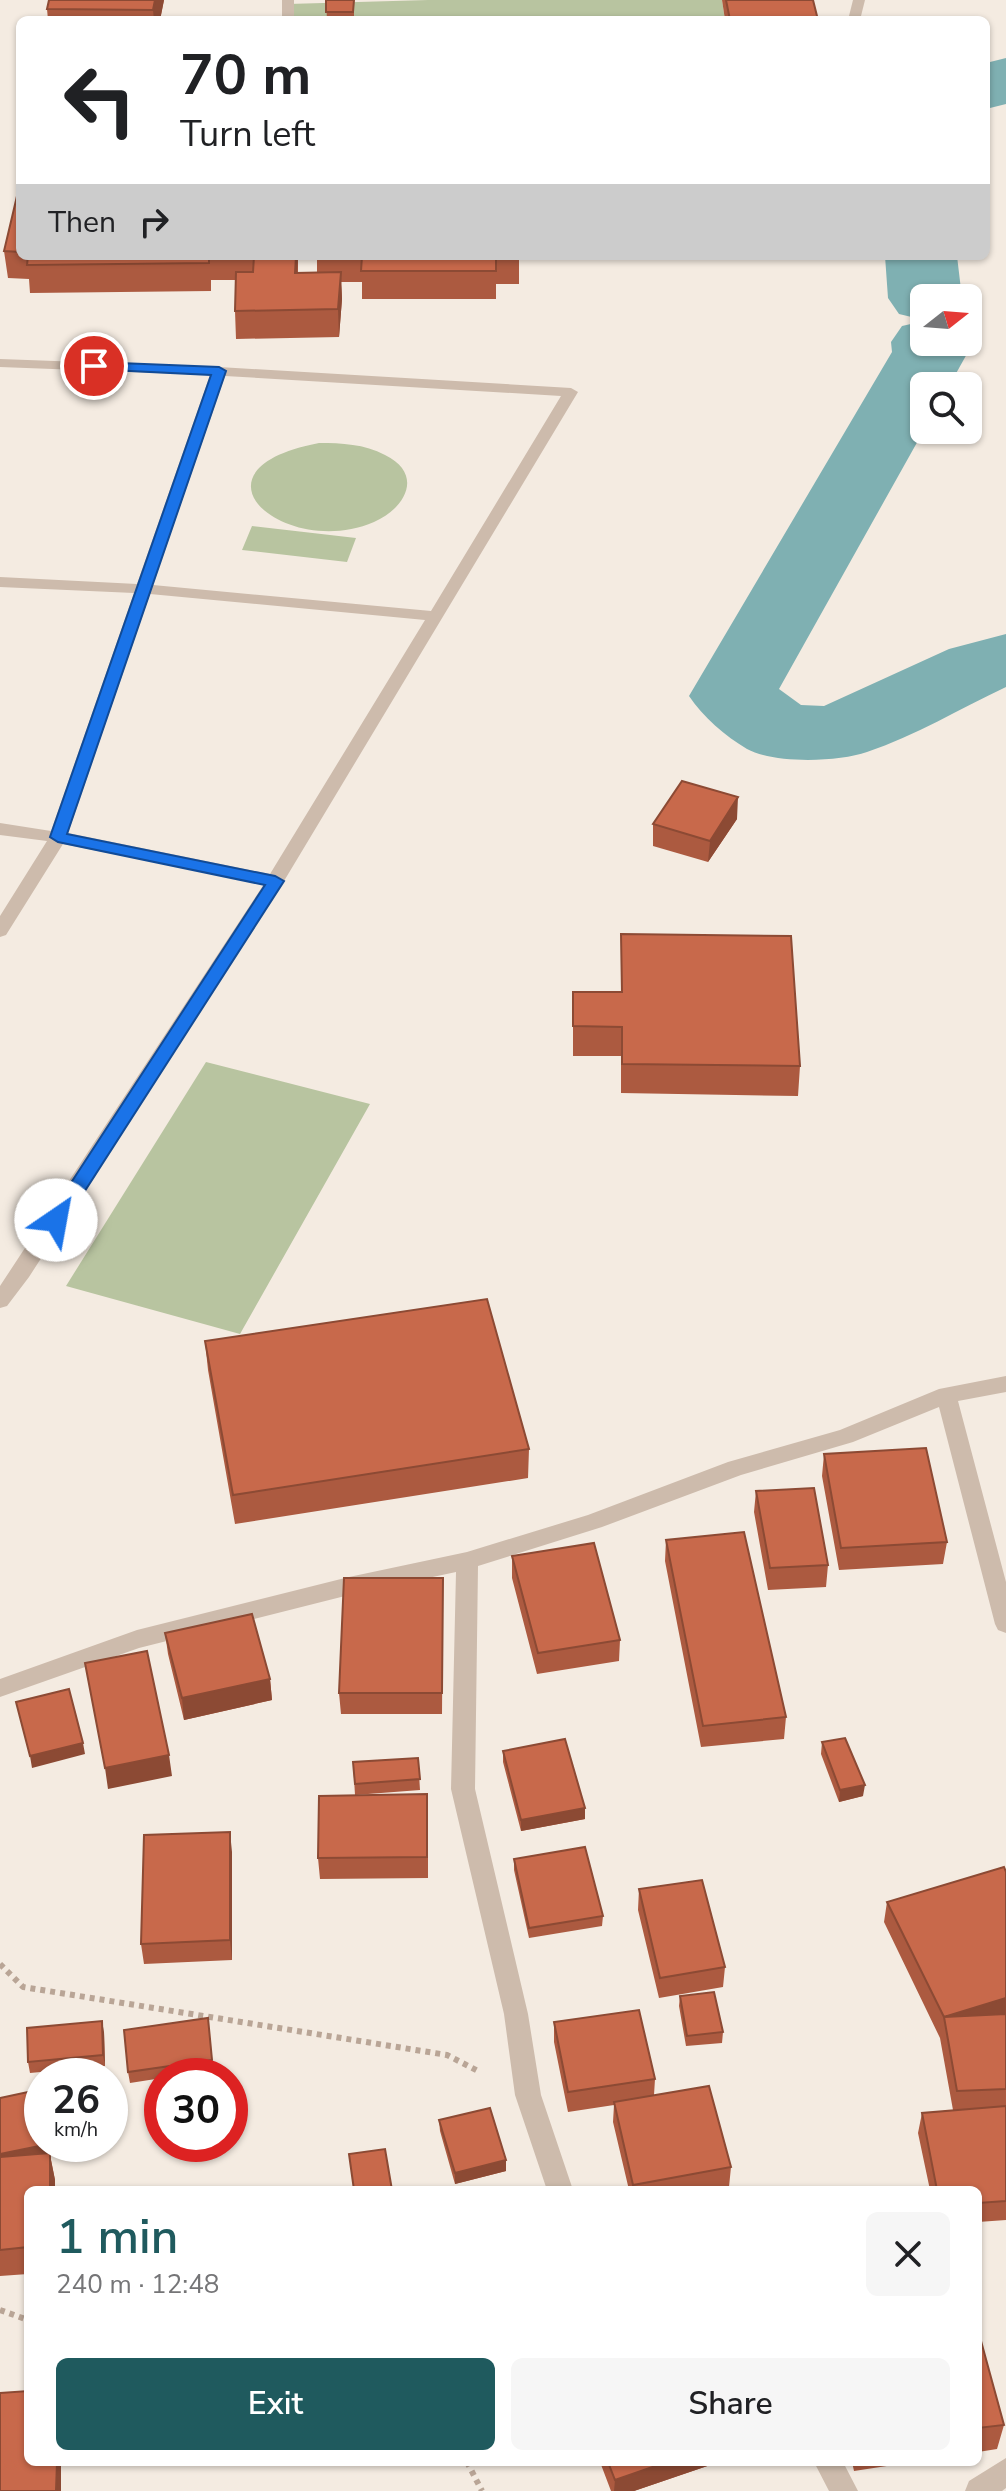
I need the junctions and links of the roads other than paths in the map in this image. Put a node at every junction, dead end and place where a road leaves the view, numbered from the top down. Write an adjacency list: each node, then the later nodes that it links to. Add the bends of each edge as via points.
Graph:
1 (0, 363): 2 (street)
2 (219, 371): 4 (street); 5 (street, via 571,392)
3 (0, 582): 4 (street)
4 (145, 589): 5 (street); 7 (street)
5 (436, 616): 8 (street)
6 (0, 829): 7 (street)
7 (58, 837): 8 (street); 9 (street)
8 (275, 881): 10 (street)
9 (0, 931)
10 (0, 1301)
11 (1006, 1384): 12 (street)
12 (946, 1395): 13 (street, via 846,1436 736,1468); 14 (street)
13 (467, 1561): 15 (street, via 137,1639); 16 (street, via 463,1789 516,2014 528,2095)
14 (1006, 1624)
15 (0, 1688)
16 (559, 2186)
17 (830, 2466): 19 (street)
18 (1006, 2471): 20 (street)
19 (844, 2491)
20 (979, 2491)

